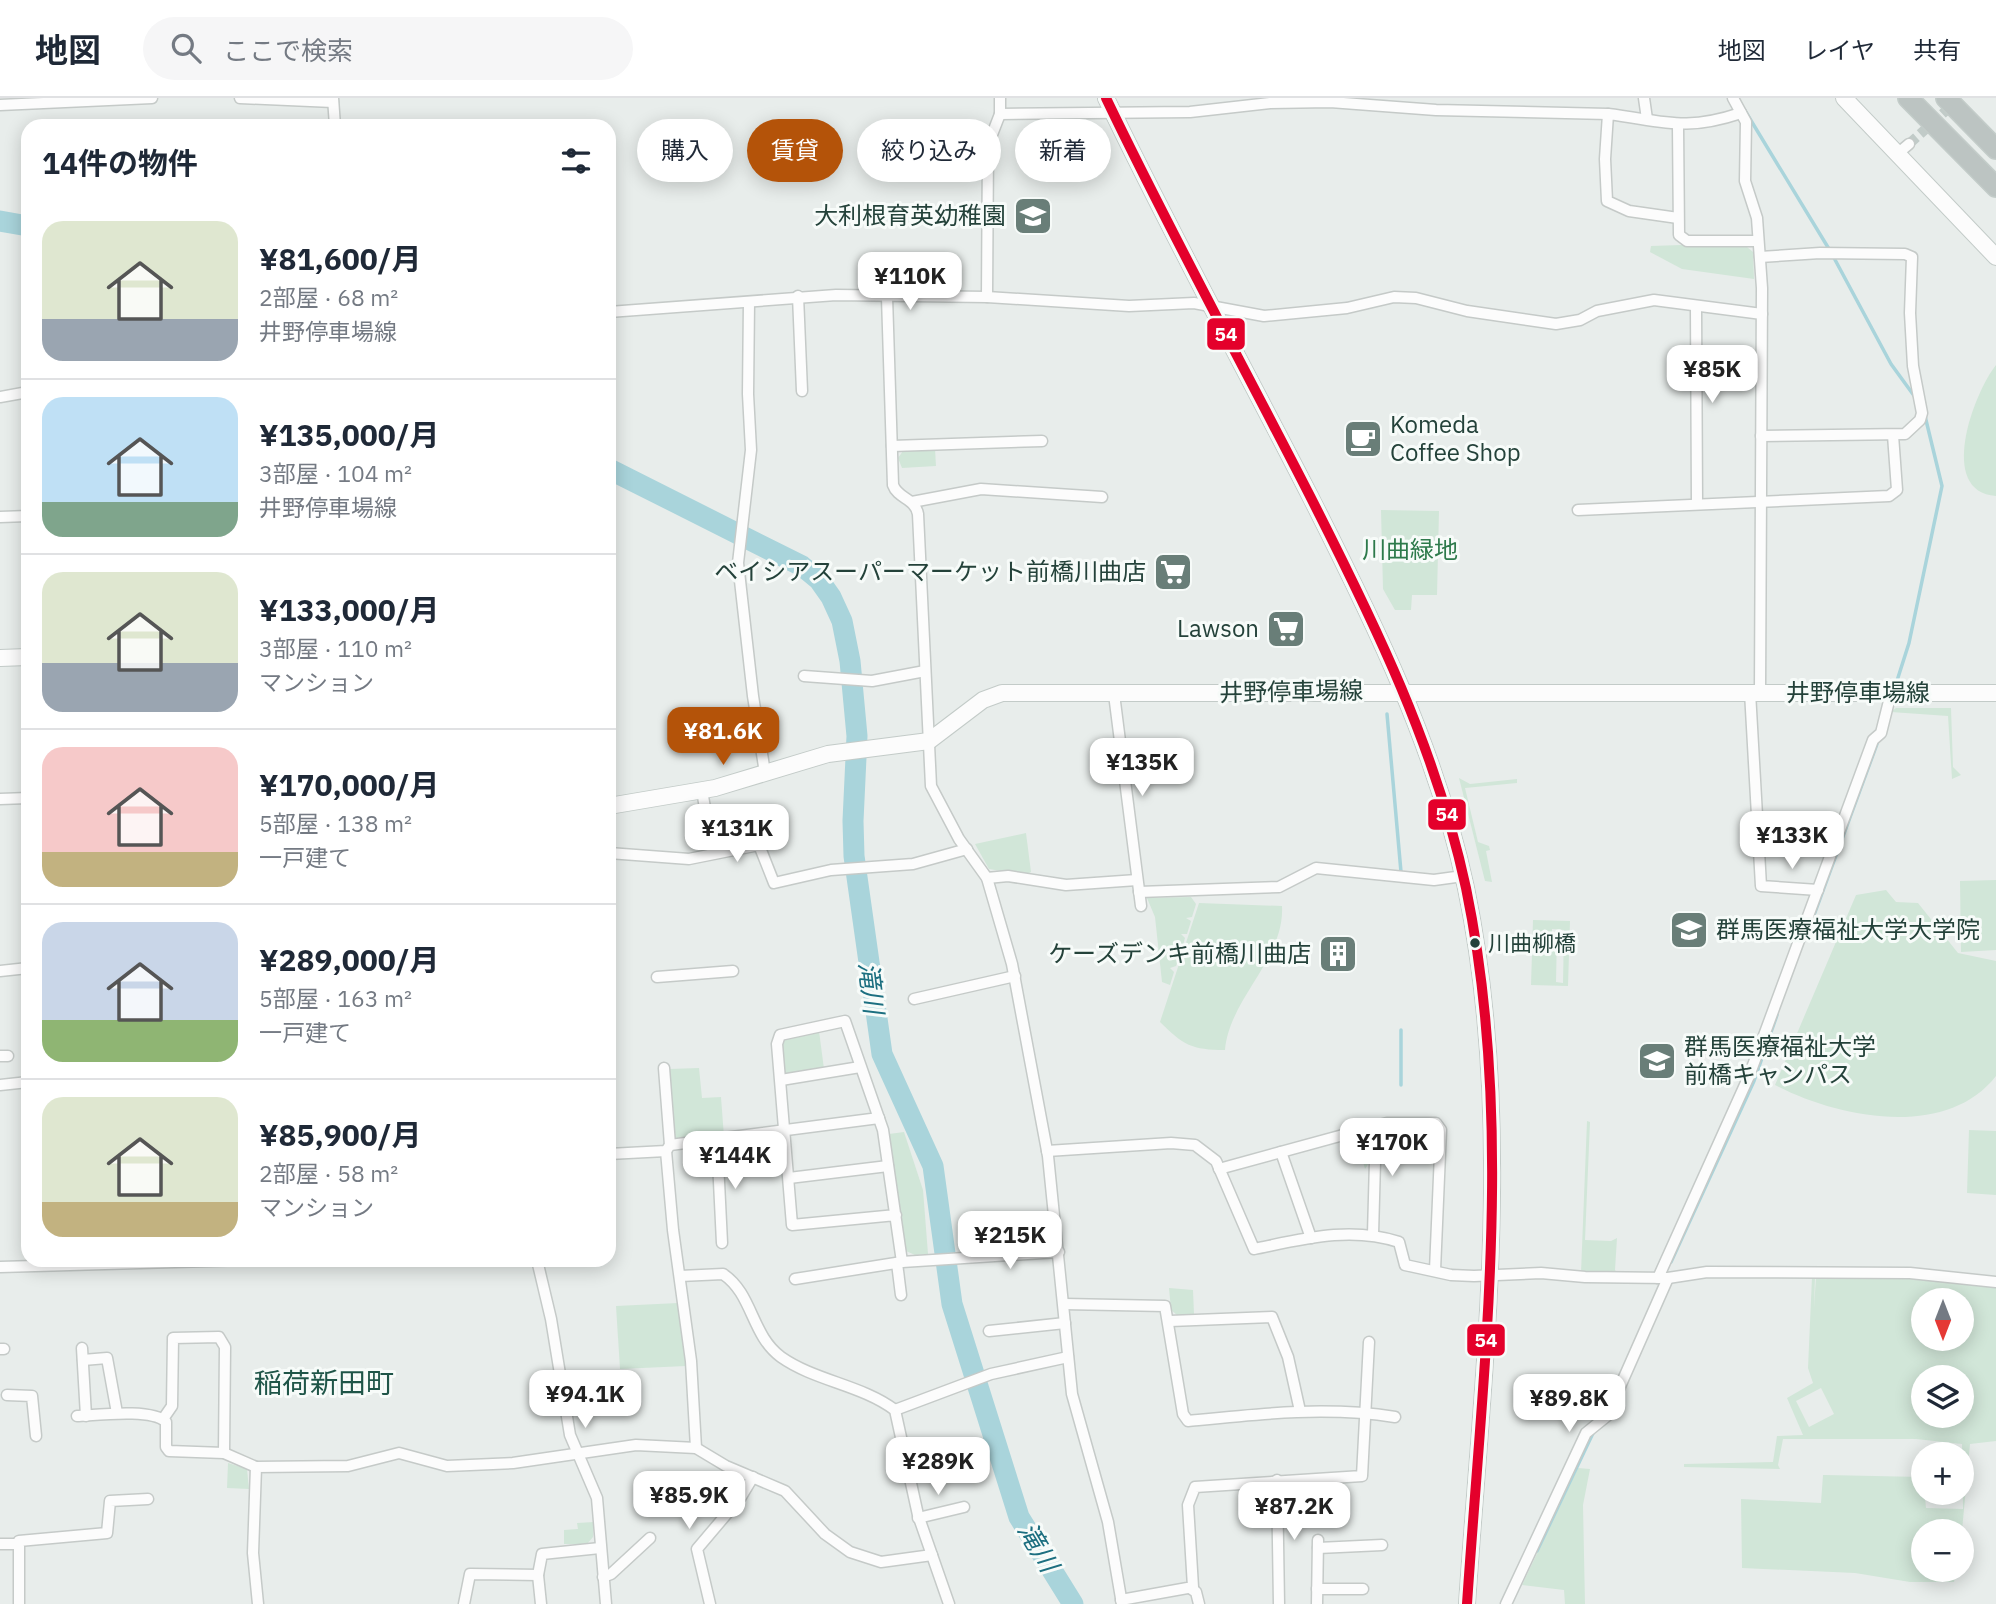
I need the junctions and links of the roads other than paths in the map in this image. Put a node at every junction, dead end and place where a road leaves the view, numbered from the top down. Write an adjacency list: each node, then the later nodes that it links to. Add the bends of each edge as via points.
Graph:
1 (152, 98): 10 (street)
2 (240, 98): 9 (street)
3 (1000, 98): 13 (street)
4 (1644, 98): 16 (street)
5 (1733, 98): 12 (street)
6 (1844, 98): 20 (street)
7 (1908, 98): 21 (highway)
8 (1946, 98): 19 (highway)
9 (333, 100): 15 (street)
10 (0, 105)
11 (1109, 105): 13 (street); 14 (street, via 1190,112 1330,102); 31 (street)
12 (1741, 113): 17 (street, via 1709,124); 23 (street, via 1746,122 1745,181 1758,218)
13 (1000, 114): 28 (street, via 988,145)
14 (1608, 114): 16 (street); 22 (street, via 1607,201 1629,211)
15 (334, 119)
16 (1647, 119): 17 (street)
17 (1678, 126): 22 (street)
18 (1909, 144): 20 (street)
19 (1996, 149)
20 (1896, 155): 25 (street)
21 (1996, 187)
22 (1678, 218): 23 (street, via 1679,235 1687,241)
23 (1757, 241): 24 (street)
24 (1759, 257): 33 (street); 37 (street, via 1829,253 1912,257 1912,353 1922,416 1911,432)
25 (1996, 257)
26 (798, 296): 27 (street); 29 (street); 34 (street)
27 (887, 297): 28 (street); 40 (street)
28 (987, 297): 31 (street, via 1129,306 1194,303)
29 (749, 302): 32 (street); 58 (street, via 751,450 739,551)
30 (1696, 307): 31 (street, via 1654,300 1556,324 1450,308 1416,298 1394,297 1347,308 1279,315); 33 (street); 44 (street)
31 (1213, 308): 52 (street, via 1339,552)
32 (616, 312)
33 (1762, 314): 38 (street)
34 (802, 391)
35 (21, 393): 36 (street)
36 (0, 397)
37 (1893, 435): 38 (street); 43 (street, via 1894,494)
38 (1761, 436): 43 (street)
39 (1042, 440): 40 (street)
40 (892, 446): 42 (street, via 895,491)
41 (1102, 497): 42 (street, via 981,489)
42 (912, 502): 50 (street, via 918,514)
43 (1760, 502): 44 (street); 53 (street)
44 (1697, 504): 45 (street)
45 (1578, 510)
46 (21, 516): 47 (street)
47 (0, 517)
48 (21, 657): 49 (street)
49 (0, 658)
50 (925, 671): 51 (street, via 870,681); 57 (street)
51 (804, 676)
52 (1404, 691): 53 (street, 井野停車場線); 56 (street, 井野停車場線); 66 (street, via 1437,780)
53 (1755, 692): 54 (street, 井野停車場線); 69 (street, via 1761,886)
54 (1891, 693): 55 (street, 井野停車場線); 69 (street, via 1881,733 1873,740)
55 (1996, 693)
56 (1114, 694): 57 (street, 井野停車場線, via 995,694); 68 (street)
57 (929, 741): 58 (street, 井野停車場線, via 841,751); 63 (street, via 933,791)
58 (765, 773): 59 (street, 井野停車場線)
59 (702, 791): 62 (street, 井野停車場線); 64 (street)
60 (21, 798): 61 (street)
61 (0, 799)
62 (616, 805)
63 (967, 849): 64 (street, via 914,864 841,870 774,883 759,845); 67 (street)
64 (712, 852): 65 (street, via 689,859)
65 (616, 854)
66 (1463, 876): 68 (street, via 1434,880 1316,868 1279,887); 104 (street, via 1483,989 1490,1067 1493,1176)
67 (987, 878): 68 (street); 74 (street)
68 (1138, 886): 70 (street)
69 (1818, 890): 105 (street, via 1741,1096)
70 (1141, 906)
71 (21, 969): 72 (street)
72 (0, 971)
73 (733, 971): 75 (street)
74 (1015, 976): 76 (street); 87 (street)
75 (657, 977)
76 (914, 999)
77 (860, 1067): 79 (street); 79 (street, via 845,1021 780,1035); 82 (street)
78 (664, 1068): 86 (street)
79 (781, 1080): 84 (street)
80 (21, 1083): 81 (street)
81 (0, 1085)
82 (879, 1118): 84 (street); 90 (street)
83 (1376, 1125): 88 (street); 94 (street); 102 (street, via 1432,1122 1440,1127)
84 (785, 1130): 85 (street); 92 (street)
85 (717, 1141): 86 (street); 96 (street)
86 (668, 1148): 89 (street); 103 (street)
87 (1047, 1152): 91 (street, via 1195,1144 1209,1152); 97 (street)
88 (1281, 1152): 91 (street); 95 (street)
89 (616, 1153)
90 (888, 1166): 92 (street); 93 (street)
91 (1219, 1169): 95 (street, via 1254,1249)
92 (789, 1178): 93 (street, via 792,1225)
93 (896, 1215): 98 (street)
94 (1373, 1234): 95 (street); 102 (street, via 1399,1242 1405,1265)
95 (1311, 1238)
96 (722, 1243)
97 (1059, 1252): 98 (street); 109 (street)
98 (899, 1262): 106 (street); 108 (street)
99 (21, 1265): 100 (street)
100 (0, 1267)
101 (539, 1267): 124 (street, via 567,1423)
102 (1435, 1270): 104 (street)
103 (680, 1276): 116 (street, via 729,1278 740,1289 760,1335 782,1358); 123 (street)
104 (1489, 1276): 105 (street, via 1541,1273); 154 (street)
105 (1663, 1278): 107 (street, via 1707,1272 1910,1273); 155 (street, via 1607,1416 1586,1433)
106 (795, 1279)
107 (1996, 1282)
108 (901, 1295)
109 (1063, 1304): 110 (street, via 1163,1305); 111 (street)
110 (1170, 1321): 117 (street, via 1272,1317 1288,1357); 117 (street, via 1183,1414 1188,1421)
111 (1065, 1324): 112 (street); 114 (street)
112 (989, 1331)
113 (1370, 1342): 119 (street)
114 (1068, 1357): 116 (street, via 992,1374); 143 (street, via 1075,1408 1108,1522)
115 (7, 1395): 122 (street, via 32,1395)
116 (895, 1410): 131 (street)
117 (1300, 1411): 119 (street)
118 (117, 1413): 118 (street, via 107,1358 82,1354 81,1416); 121 (street)
119 (1365, 1413): 120 (street); 128 (street, via 1360,1478)
120 (1395, 1417)
121 (163, 1419): 125 (street, via 169,1451); 125 (street, via 172,1406 173,1338 219,1337 225,1346)
122 (36, 1436)
123 (696, 1448): 124 (street, via 636,1445); 127 (street)
124 (577, 1452): 126 (street, via 503,1464 440,1466 399,1453 348,1466); 136 (street, via 597,1498)
125 (224, 1453): 126 (street)
126 (256, 1467): 145 (street, via 253,1559)
127 (753, 1477): 137 (street, via 791,1496 825,1534 862,1558 890,1562); 149 (street, via 697,1549)
128 (1277, 1480): 140 (street, via 1192,1489 1188,1533 1194,1582); 152 (street)
129 (148, 1499): 134 (street, via 110,1501 107,1533)
130 (964, 1507): 131 (street)
131 (919, 1518): 137 (street)
132 (650, 1538): 139 (street)
133 (1, 1544): 134 (street)
134 (16, 1544): 144 (street)
135 (1382, 1545): 141 (street, via 1318,1544)
136 (600, 1548): 138 (street, via 542,1553); 139 (street)
137 (932, 1555): 150 (street)
138 (538, 1575): 146 (street, via 470,1574); 147 (street)
139 (603, 1577): 148 (street)
140 (1190, 1588): 143 (street); 151 (street)
141 (1317, 1589): 142 (street); 153 (street)
142 (1363, 1590)
143 (1121, 1602)
144 (19, 1604)
145 (258, 1604)
146 (464, 1604)
147 (541, 1604)
148 (606, 1604)
149 (710, 1604)
150 (949, 1604)
151 (1199, 1604)
152 (1279, 1604)
153 (1317, 1604)
154 (1467, 1604)
155 (1506, 1604)

